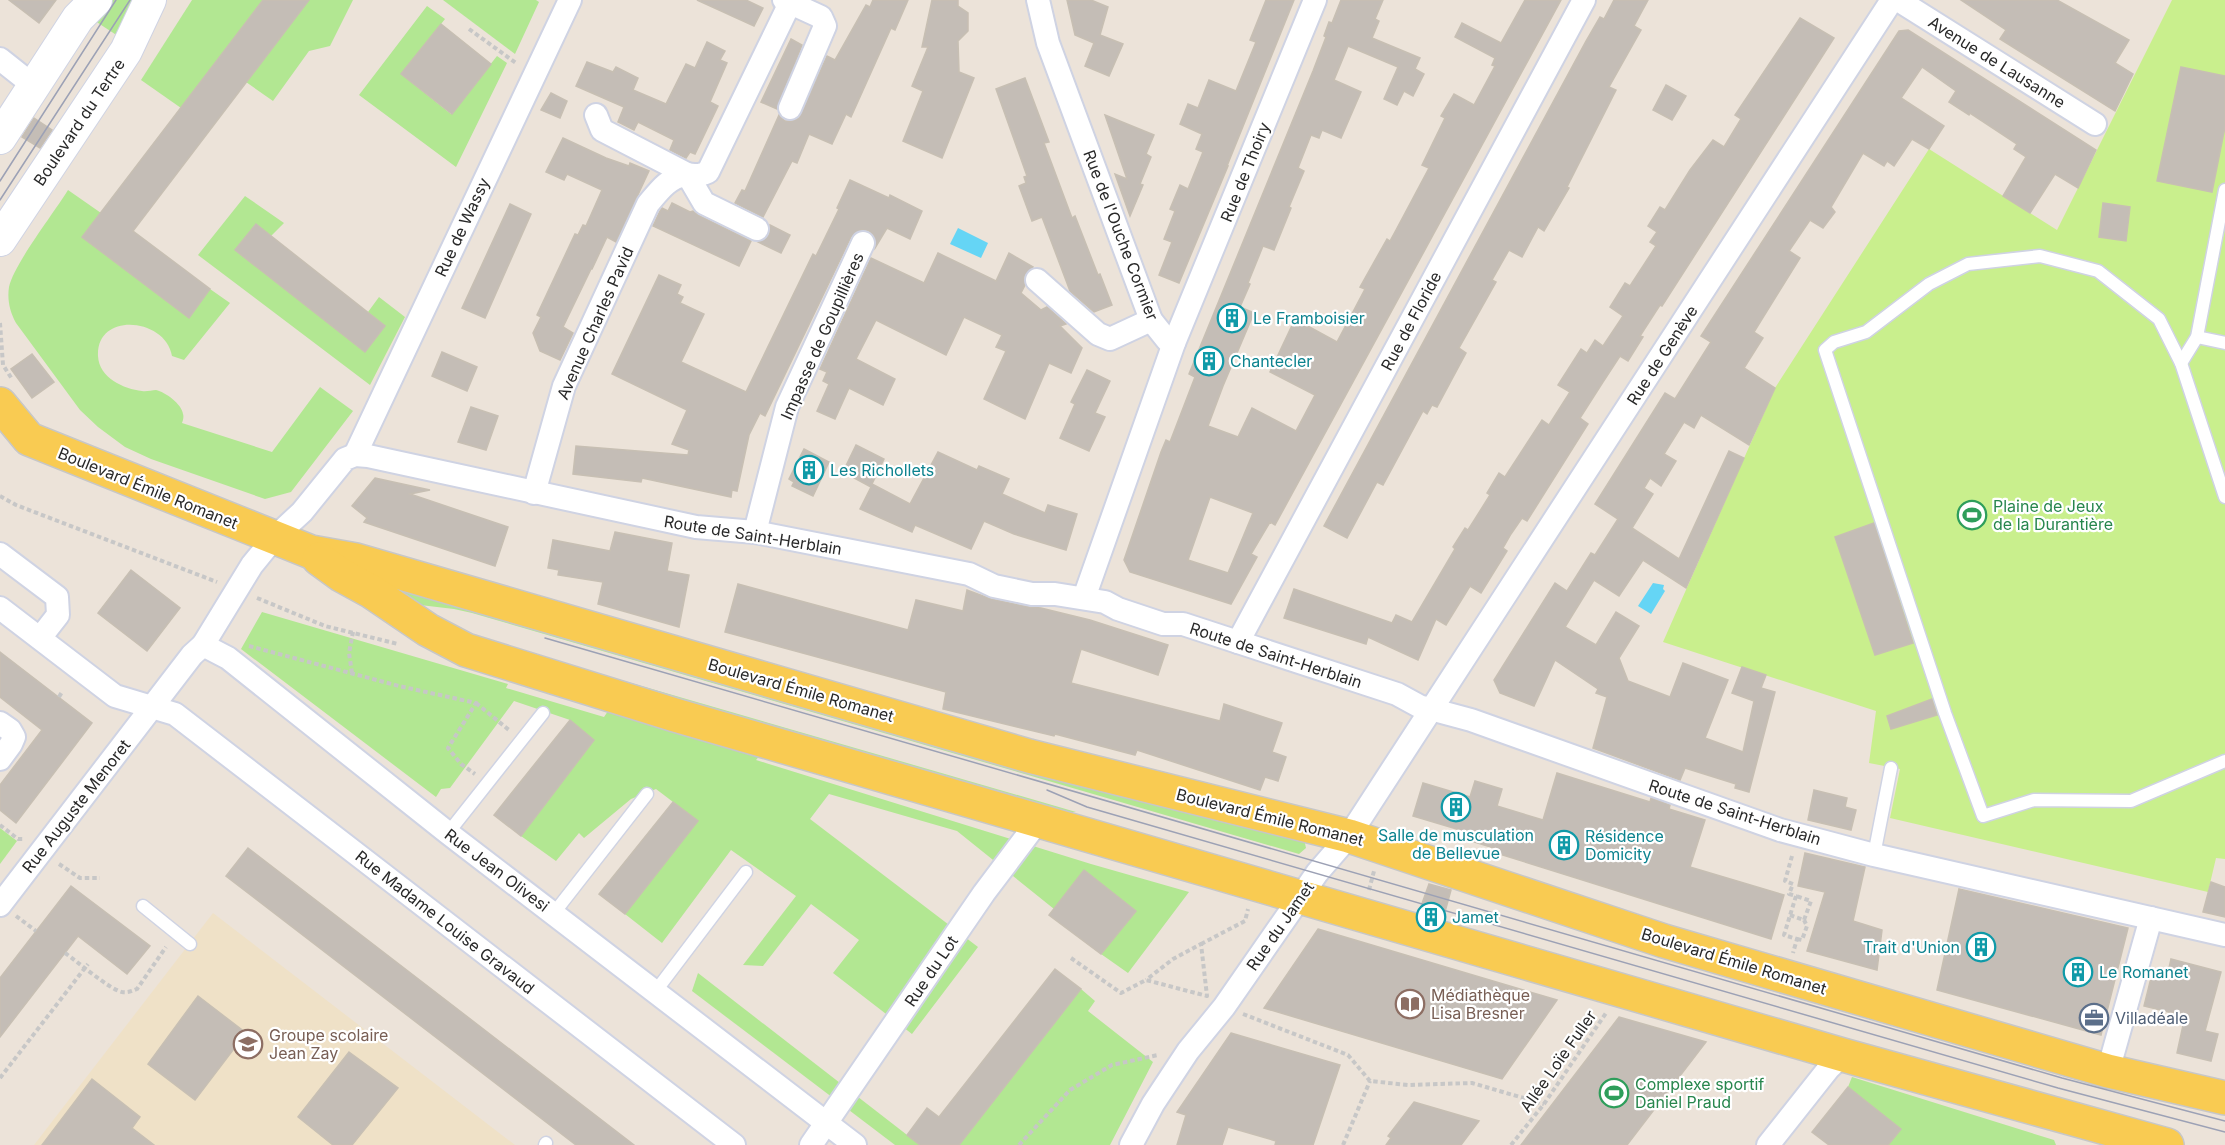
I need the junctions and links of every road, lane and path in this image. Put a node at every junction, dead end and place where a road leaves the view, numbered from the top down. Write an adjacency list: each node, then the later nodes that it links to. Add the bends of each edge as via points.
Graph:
1 (96, 0): 13 (main road, via 78,18)
2 (150, 0): 21 (main road, Boulevard du Tertre, via 126,51)
3 (570, 0): 12 (street, Rue de Wassy)
4 (1038, 0): 24 (street, Rue de l'Ouche Cormier, via 1048,43)
5 (1315, 0): 27 (street, Rue de Thoiry)
6 (1584, 0): 44 (street, Rue de Floride)
7 (1892, 0): 53 (street, Rue de Genève)
8 (1898, 0): 16 (street, Avenue de Lausanne)
9 (787, 1): 14 (street, Avenue Charles Pavid, via 822,17 825,26); 18 (street, Avenue Charles Pavid, via 708,172 697,177)
10 (469, 29): 12 (path)
11 (0, 59): 13 (street)
12 (534, 75): 31 (street, Rue de Wassy)
13 (34, 86): 17 (main road)
14 (790, 108)
15 (596, 115): 18 (street, via 602,130)
16 (2095, 124)
17 (0, 138)
18 (687, 174): 20 (street, via 704,203); 32 (street, Avenue Charles Pavid, via 663,184 648,204 564,386)
19 (2225, 190): 26 (lane)
20 (757, 229)
21 (0, 240)
22 (863, 243): 35 (street, Impasse de Goupillières, via 787,407)
23 (1037, 280): 24 (street, via 1098,334 1110,339)
24 (1151, 320): 27 (street, Rue de l'Ouche Cormier)
25 (0, 323): 30 (path, via 3,365 17,386)
26 (2197, 337): 28 (lane); 29 (lane)
27 (1174, 343): 40 (street)
28 (2225, 343)
29 (2181, 363): 34 (lane); 58 (lane, via 2159,320 2098,271 2040,256 1968,264 1929,284 1866,332 1834,342 1825,350 1945,714 1983,816 2034,800 2131,801)
30 (0, 404): 36 (main road, Boulevard Émile Romanet, via 29,439)
31 (355, 455): 32 (street, Route de Saint-Herblain); 36 (street, via 345,459 302,512)
32 (534, 493): 35 (street, Route de Saint-Herblain, via 696,527)
33 (0, 496): 39 (path)
34 (2225, 497)
35 (755, 532): 40 (street, Route de Saint-Herblain, via 969,574 994,586 1032,594)
36 (273, 538): 37 (main road, Boulevard Émile Romanet); 39 (street)
37 (311, 552): 62 (main road, Boulevard Émile Romanet, via 341,575 466,650); 67 (main road, Boulevard Émile Romanet, via 356,560 1029,756)
38 (0, 554): 43 (street, via 57,597 58,615)
39 (236, 590): 42 (path, via 325,626); 45 (street)
40 (1084, 598): 44 (street, Route de Saint-Herblain, via 1163,624 1183,624)
41 (0, 608): 43 (street, Rue Madame Louise Gravaud)
42 (353, 632): 46 (path); 48 (path, via 349,653)
43 (40, 638): 52 (street, Rue Madame Louise Gravaud, via 114,696)
44 (1238, 642): 53 (street, Route de Saint-Herblain, via 1397,694)
45 (203, 645): 52 (street); 64 (street, Rue Jean Olivesi, via 228,658)
46 (402, 645)
47 (248, 646): 48 (path)
48 (352, 673): 51 (path)
49 (62, 692): 50 (path)
50 (58, 697)
51 (476, 703): 56 (path); 60 (path, via 447,748)
52 (152, 707): 76 (street, Rue Auguste Menoret); 105 (street, Rue Madame Louise Gravaud, via 175,714)
53 (1433, 710): 65 (street, Route de Saint-Herblain); 67 (street, Rue du Jamet)
54 (543, 713): 56 (lane)
55 (0, 723): 57 (street, via 14,737)
56 (522, 740): 60 (lane)
57 (0, 759)
58 (2225, 761)
59 (1891, 768): 68 (lane)
60 (487, 783): 64 (lane)
61 (647, 794): 77 (lane)
62 (1039, 820): 72 (main road, Boulevard Émile Romanet); 103 (street, Rue du Lot, via 984,892)
63 (0, 825): 66 (path, via 18,839)
64 (448, 833): 77 (street, Rue Jean Olivesi)
65 (1799, 835): 68 (street, Route de Saint-Herblain); 74 (path, via 1785,881 1792,884 1790,894)
66 (33, 840)
67 (1363, 840): 73 (street, Rue du Jamet); 78 (path, via 1373,873); 91 (main road, Boulevard Émile Romanet, via 1664,941)
68 (1874, 855): 80 (street, Route de Saint-Herblain)
69 (54, 858): 71 (path, via 80,878)
70 (746, 872): 94 (lane)
71 (100, 878)
72 (1262, 885): 73 (main road, Boulevard Émile Romanet); 87 (path, via 1249,902 1245,921)
73 (1300, 896): 78 (main road, Boulevard Émile Romanet); 95 (street, Rue du Jamet)
74 (1796, 896): 79 (path); 81 (path, via 1811,901)
75 (143, 906): 86 (lane)
76 (7, 909): 82 (path)
77 (554, 913): 94 (street, Rue Jean Olivesi)
78 (1361, 914): 93 (main road, Boulevard Émile Romanet)
79 (1790, 915): 81 (path); 84 (path, via 1784,935)
80 (2151, 918): 83 (street, Route de Saint-Herblain); 98 (street)
81 (1804, 920): 84 (path, via 1807,926 1802,940)
82 (36, 931)
83 (2225, 935)
84 (1797, 939): 91 (path)
85 (160, 943): 90 (path, via 167,947 137,989 130,992 111,987)
86 (190, 944)
87 (1201, 944): 92 (path, via 1173,958); 92 (path, via 1207,996)
88 (65, 953): 90 (path)
89 (1071, 958): 92 (path, via 1121,993)
90 (86, 966): 99 (path)
91 (1786, 977): 98 (main road, Boulevard Émile Romanet)
92 (1146, 980)
93 (1622, 990): 97 (main road, Boulevard Émile Romanet); 102 (path, Allée Loïe Fuller)
94 (656, 992): 103 (street, Rue Jean Olivesi)
95 (1224, 1007): 100 (path, via 1348,1055); 109 (street, Rue du Jamet, via 1188,1051)
96 (1164, 1054): 108 (path, via 1112,1065 1070,1090)
97 (1843, 1055): 104 (main road, Boulevard Émile Romanet); 112 (street)
98 (2108, 1071): 101 (main road, Boulevard Émile Romanet)
99 (0, 1078)
100 (1370, 1081): 102 (path, via 1408,1085 1472,1083); 110 (path)
101 (2225, 1098)
102 (1544, 1104): 111 (path, Allée Loïe Fuller)
103 (827, 1124): 106 (street, Rue du Lot); 107 (street, Rue Jean Olivesi)
104 (2088, 1135): 113 (main road, Boulevard Émile Romanet)
105 (734, 1145)
106 (811, 1145)
107 (855, 1145)
108 (1019, 1145)
109 (1131, 1145)
110 (1343, 1145)
111 (1511, 1145)
112 (1768, 1145)
113 (2167, 1145)

